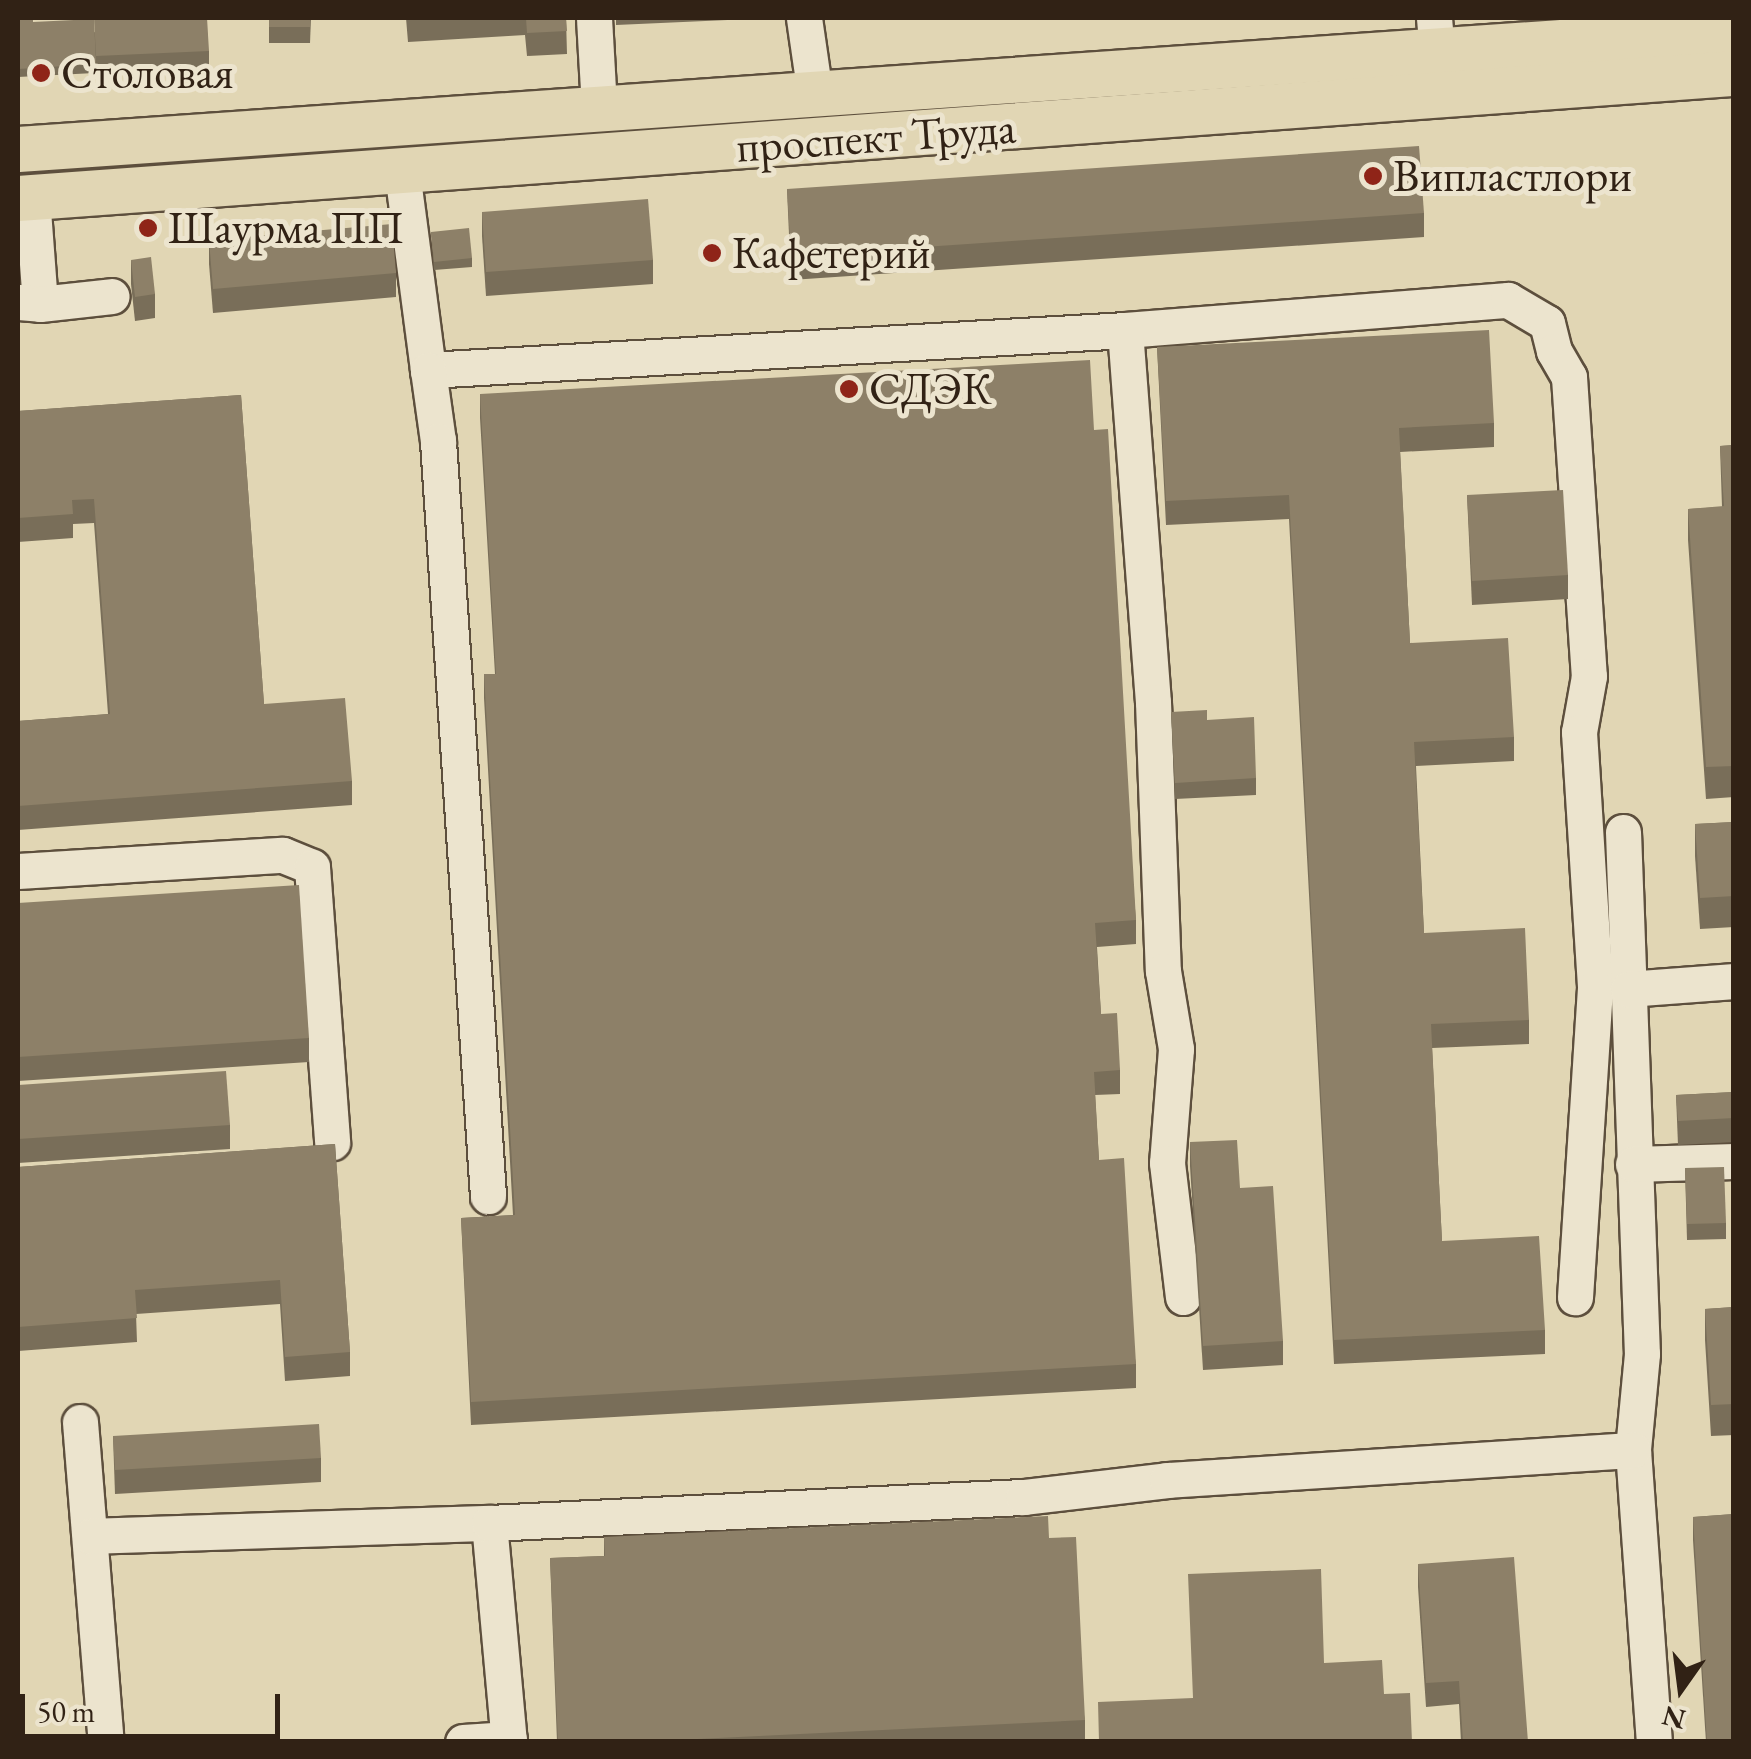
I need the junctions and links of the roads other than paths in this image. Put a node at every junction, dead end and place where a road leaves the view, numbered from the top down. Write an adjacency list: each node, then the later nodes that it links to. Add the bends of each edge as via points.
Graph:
1 (594, 18): 8 (lane)
2 (804, 18): 7 (lane)
3 (1734, 30): 5 (main road, проспект Труда)
4 (1435, 34): 5 (main road, проспект Труда); 7 (main road, проспект Труда)
5 (1679, 43): 6 (main road, проспект Труда); 10 (main road, проспект Труда)
6 (1734, 73)
7 (815, 94): 8 (main road, проспект Труда)
8 (599, 108): 9 (main road, проспект Труда)
9 (18, 149)
10 (402, 172): 11 (main road, проспект Труда); 15 (lane)
11 (24, 197): 13 (lane)
12 (112, 296): 13 (lane)
13 (25, 310)
14 (1125, 330): 15 (lane); 24 (lane, via 1153,702 1163,971 1176,1048 1166,1162); 25 (lane, via 1508,300 1547,323 1570,377 1588,676 1579,732 1595,988)
15 (428, 370): 23 (lane)
16 (1623, 832): 19 (lane)
17 (18, 871): 20 (lane, via 283,854 312,866)
18 (1734, 982): 19 (lane)
19 (1628, 989): 22 (lane)
20 (332, 1142)
21 (1734, 1161): 22 (lane)
22 (1633, 1164): 27 (lane, via 1642,1354)
23 (488, 1196)
24 (1183, 1297)
25 (1575, 1297)
26 (80, 1422): 29 (lane)
27 (1633, 1450): 28 (lane, via 1167,1480 1023,1497); 33 (lane)
28 (489, 1523): 29 (lane); 30 (lane)
29 (90, 1536): 31 (lane)
30 (509, 1740): 32 (lane)
31 (106, 1742)
32 (463, 1742)
33 (1654, 1742)

